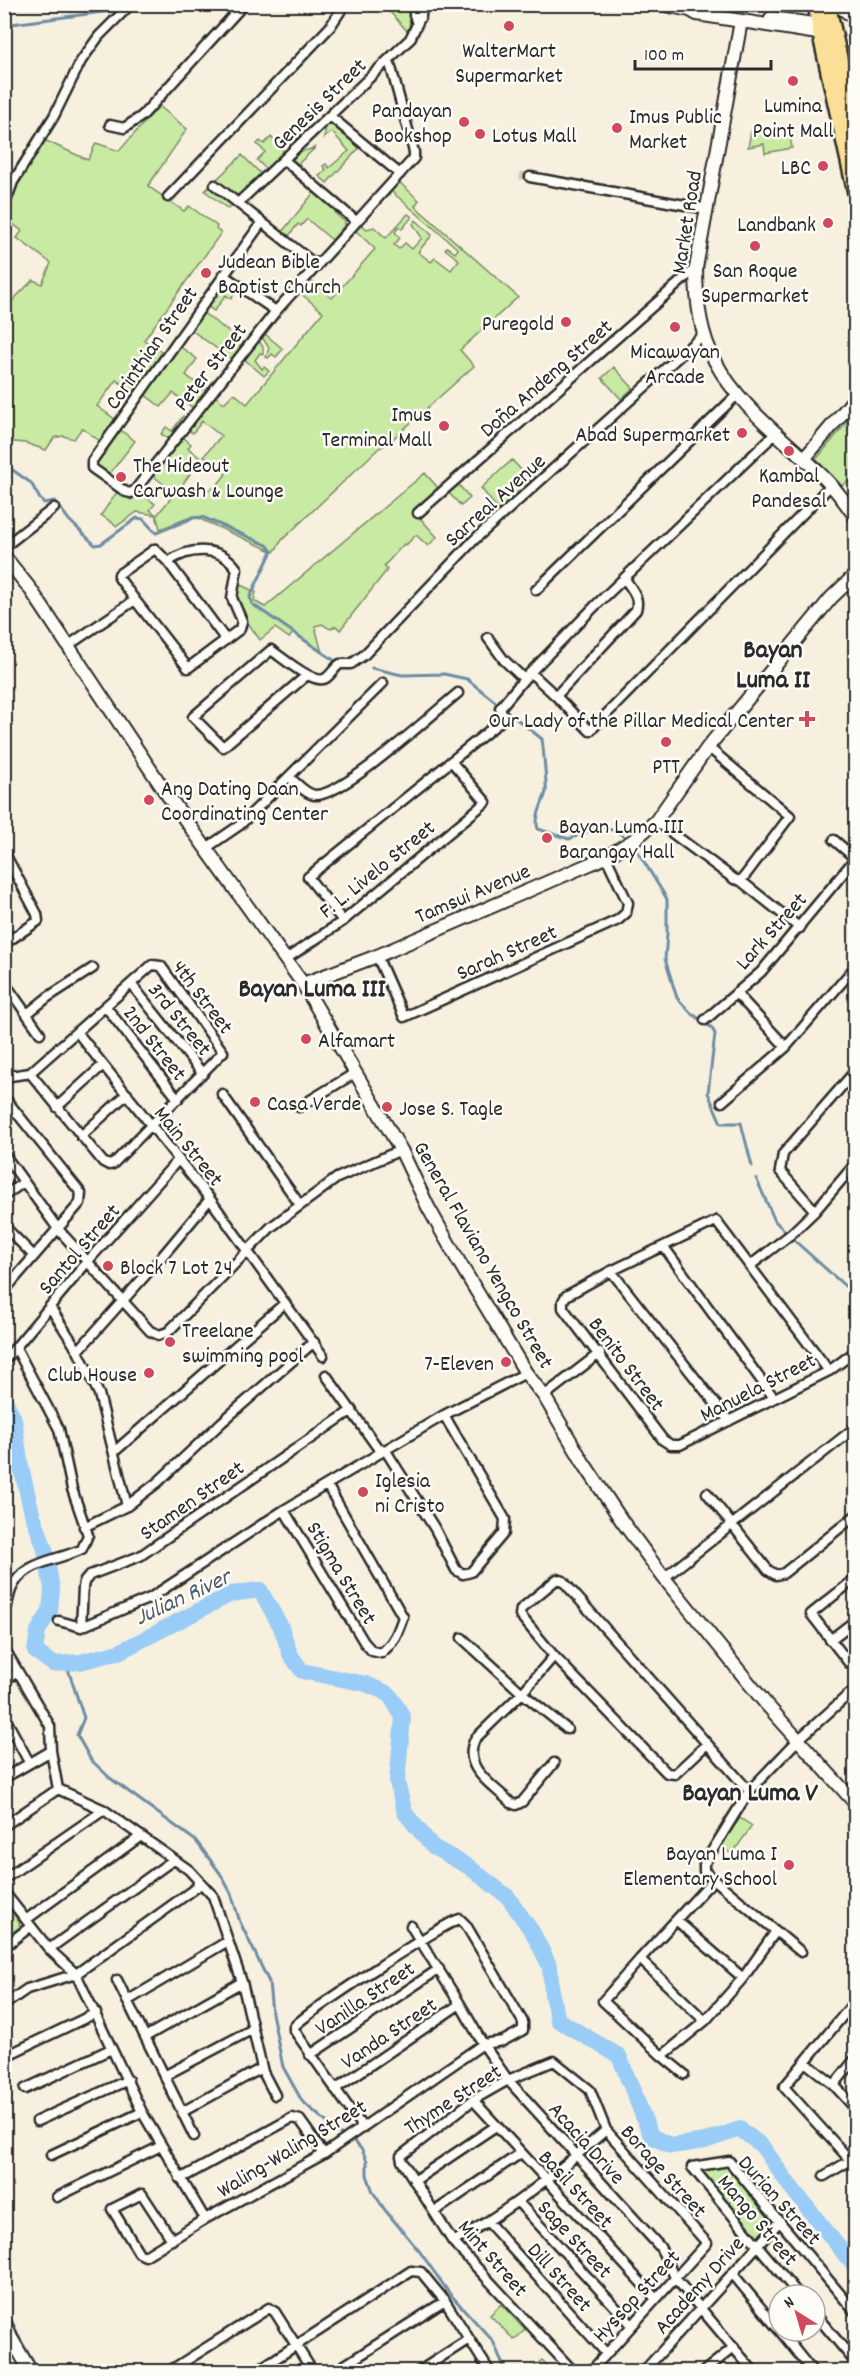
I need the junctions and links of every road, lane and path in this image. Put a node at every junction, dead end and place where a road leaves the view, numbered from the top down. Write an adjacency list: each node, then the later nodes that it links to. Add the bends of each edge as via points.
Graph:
1 (131, 4): 23 (street, via 85,55 54,116 18,173)
2 (244, 4): 14 (street, via 142,116 124,128)
3 (345, 4): 21 (street, via 324,33)
4 (415, 4): 11 (street)
5 (422, 4): 11 (street, Genesis Street)
6 (660, 4): 7 (main road)
7 (690, 10): 8 (main road, via 699,7); 10 (main road)
8 (824, 19): 9 (main road, via 840,6); 10 (main road); 15 (highway); 20 (highway)
9 (855, 19)
10 (741, 21): 24 (main road, Market Road)
11 (417, 24): 12 (street, Genesis Street, via 410,39)
12 (389, 60): 13 (street, Genesis Street); 17 (street, Peter Street, via 415,156)
13 (330, 116): 16 (street, Genesis Street); 17 (street)
14 (110, 125)
15 (855, 133)
16 (284, 160): 22 (street, Genesis Street); 25 (street)
17 (400, 174): 25 (street, Peter Street)
18 (530, 177): 24 (street)
19 (215, 185): 22 (street)
20 (855, 193)
21 (168, 197)
22 (238, 203): 26 (street)
23 (4, 207)
24 (708, 209): 28 (main road, Market Road)
25 (356, 221): 27 (street, Peter Street)
26 (262, 222): 27 (street); 29 (street, Corinthian Street)
27 (316, 265): 30 (street, Peter Street)
28 (696, 268): 31 (main road, Market Road); 39 (street, Doña Andeng Street)
29 (223, 275): 30 (street); 37 (street, Corinthian Street, via 92,461 94,470)
30 (276, 311): 37 (street, Peter Street)
31 (705, 333): 32 (main road, Market Road, via 715,361); 51 (street, Sarreal Avenue, via 474,540 364,654 351,664 335,667 323,680)
32 (738, 394): 34 (main road, Market Road); 46 (street)
33 (855, 398): 35 (main road)
34 (776, 434): 35 (main road, Market Road); 45 (street)
35 (804, 459): 36 (main road, Market Road)
36 (831, 485): 40 (main road, Market Road); 55 (street, via 590,731)
37 (131, 493)
38 (54, 508): 41 (street)
39 (418, 513)
40 (855, 517)
41 (4, 547)
42 (4, 556): 50 (main road, General Flaviano Yengco Street)
43 (168, 562): 47 (street, via 155,549 119,574); 49 (street); 49 (street, via 186,551 201,550 217,554 235,566 232,598 242,625)
44 (855, 574): 58 (main road, Tamsui Avenue)
45 (625, 579): 52 (street); 55 (street, via 637,596 636,610)
46 (536, 590)
47 (135, 600): 49 (street, via 188,668); 50 (street)
48 (488, 638): 52 (street, via 504,660)
49 (226, 640)
50 (69, 645): 63 (main road, General Flaviano Yengco Street)
51 (307, 675): 51 (street, via 272,650 193,717 223,747)
52 (528, 676): 55 (street); 59 (street, via 500,708 501,721)
53 (382, 683): 60 (street)
54 (458, 693): 60 (street, via 349,782 316,795)
55 (556, 696)
56 (4, 730): 57 (street)
57 (4, 735)
58 (708, 747): 61 (main road, Tamsui Avenue); 69 (street, via 790,816)
59 (451, 761): 70 (street, F. L. Livelo Street, via 486,802); 70 (street, via 308,877)
60 (289, 777): 63 (street, via 240,825)
61 (656, 821): 65 (main road, Tamsui Avenue); 69 (street)
62 (834, 840): 66 (street)
63 (206, 849): 74 (main road, General Flaviano Yengco Street)
64 (4, 852): 67 (street)
65 (606, 857): 73 (main road, Tamsui Avenue); 73 (street, Sarah Street, via 628,903 626,913 618,920 404,1017)
66 (855, 859): 71 (street, Lark Street)
67 (13, 869): 68 (street); 72 (street, via 38,914 38,921)
68 (4, 875)
69 (741, 881): 71 (street)
70 (343, 921): 74 (street, F. L. Livelo Street)
71 (800, 928): 80 (street, Lark Street, via 761,972)
72 (4, 944)
73 (377, 956): 78 (main road, Tamsui Avenue)
74 (286, 959): 78 (main road, General Flaviano Yengco Street)
75 (855, 966): 86 (street)
76 (93, 968): 82 (street)
77 (4, 982): 82 (street)
78 (303, 984): 90 (main road, General Flaviano Yengco Street)
79 (132, 985): 81 (street, 4th Street); 91 (street, 3rd Street); 91 (street, 4th Street, via 152,965 161,966 222,1049 221,1056)
80 (736, 993): 83 (street, Lark Street); 86 (street)
81 (106, 1007): 84 (street, 4th Street); 95 (street, 2nd Street)
82 (27, 1014): 85 (street)
83 (705, 1020)
84 (77, 1032): 87 (street, Main Street); 89 (street)
85 (40, 1033)
86 (786, 1047): 97 (street)
87 (103, 1065): 93 (street, Main Street); 98 (street)
88 (855, 1070): 110 (street, via 783,1154 780,1171)
89 (30, 1072): 92 (street); 98 (street)
90 (355, 1072): 99 (street); 102 (main road, General Flaviano Yengco Street)
91 (203, 1074): 95 (street, 4th Street)
92 (4, 1077)
93 (126, 1094): 100 (street, Main Street); 101 (street)
94 (222, 1094): 109 (street)
95 (178, 1099): 100 (street, 4th Street)
96 (6, 1102): 112 (street, via 81,1193 80,1203)
97 (722, 1102)
98 (57, 1107): 101 (street)
99 (299, 1107)
100 (152, 1126): 101 (street, 4th Street, via 109,1165); 104 (street, Main Street)
101 (81, 1136)
102 (401, 1150): 109 (street, via 337,1178); 133 (main road, General Flaviano Yengco Street, via 434,1216)
103 (4, 1154): 106 (street)
104 (178, 1160): 108 (street, Main Street); 116 (street, Santol Street)
105 (855, 1163): 110 (street)
106 (24, 1182): 107 (street); 112 (street)
107 (4, 1196)
108 (210, 1198): 114 (street, Main Street); 122 (street)
109 (300, 1204): 114 (street)
110 (814, 1211): 117 (street)
111 (4, 1226): 115 (street)
112 (57, 1230): 115 (street); 116 (street)
113 (663, 1247): 117 (street, via 716,1221); 118 (street); 136 (street)
114 (246, 1250): 122 (street, via 168,1332 150,1331); 123 (street, Main Street)
115 (34, 1256): 120 (street)
116 (88, 1261): 122 (street); 124 (street, Santol Street)
117 (751, 1265): 132 (street)
118 (611, 1271): 129 (street, Benito Street, via 563,1301 563,1308); 139 (street)
119 (4, 1275): 120 (street)
120 (12, 1282): 121 (street)
121 (4, 1291)
122 (124, 1301): 127 (street)
123 (285, 1303): 125 (street, Main Street); 143 (street)
124 (50, 1307): 126 (street, Santol Street); 127 (street)
125 (314, 1342): 130 (street, Main Street); 146 (street)
126 (16, 1348): 131 (street, Santol Street); 150 (street, via 59,1429)
127 (78, 1351): 143 (street, via 99,1394)
128 (855, 1351): 132 (street, Manuela Street)
129 (600, 1353): 135 (street); 141 (street, Benito Street, via 663,1440)
130 (323, 1356)
131 (5, 1360)
132 (829, 1371): 136 (street, Manuela Street)
133 (526, 1373): 135 (main road, General Flaviano Yengco Street); 138 (street)
134 (326, 1375): 137 (street)
135 (544, 1396): 151 (main road, General Flaviano Yengco Street, via 596,1482)
136 (774, 1398): 139 (street, Manuela Street)
137 (352, 1410): 142 (street, via 377,1447); 157 (street, Stamen Street, via 141,1556 87,1578)
138 (444, 1415): 142 (street); 142 (street, via 505,1519 504,1533 471,1572 463,1574 456,1570)
139 (729, 1421): 141 (street, Manuela Street)
140 (855, 1428): 149 (street)
141 (671, 1445)
142 (386, 1451): 144 (street)
143 (114, 1452): 146 (street)
144 (327, 1485): 147 (street); 147 (street, Stigma Street, via 403,1617 396,1637 381,1653 372,1652 364,1642)
145 (707, 1493): 149 (street)
146 (126, 1506): 150 (street)
147 (284, 1510): 157 (street, via 150,1598)
148 (855, 1515): 149 (street, via 784,1573 776,1575)
149 (733, 1524): 151 (street)
150 (84, 1527): 153 (street, via 88,1535 82,1549 29,1569 19,1575)
151 (664, 1578): 169 (main road, General Flaviano Yengco Street)
152 (855, 1578): 159 (street, via 812,1614)
153 (8, 1591): 154 (street)
154 (4, 1617)
155 (855, 1620): 159 (street)
156 (59, 1621): 157 (street)
157 (81, 1627)
158 (462, 1638): 165 (street)
159 (830, 1640): 162 (street, via 849,1663)
160 (4, 1648): 163 (street)
161 (554, 1656): 165 (street); 170 (street, via 667,1773 675,1774); 170 (street, via 519,1612 560,1579)
162 (855, 1664)
163 (18, 1672): 164 (street); 171 (street, via 50,1726)
164 (4, 1680)
165 (522, 1693): 168 (street); 173 (street, via 475,1740 471,1762 516,1805)
166 (848, 1695): 169 (street)
167 (4, 1716): 172 (street)
168 (567, 1729)
169 (798, 1740): 176 (street); 177 (main road, General Flaviano Yengco Street)
170 (707, 1744): 176 (street)
171 (51, 1751): 172 (street); 175 (street)
172 (29, 1762): 174 (street)
173 (554, 1763)
174 (4, 1778)
175 (58, 1789): 178 (street); 179 (street)
176 (749, 1791): 183 (street, via 704,1864 704,1870)
177 (855, 1804)
178 (104, 1810): 180 (street); 182 (street)
179 (4, 1826)
180 (141, 1836): 181 (street); 187 (street)
181 (173, 1860): 184 (street, via 189,1870); 193 (street)
182 (4, 1879)
183 (714, 1879): 186 (street); 189 (street)
184 (198, 1882): 191 (street, via 213,1896); 197 (street, via 197,1887)
185 (4, 1892): 187 (street)
186 (676, 1920): 195 (street); 198 (street)
187 (29, 1923): 192 (street); 193 (street)
188 (411, 1926): 190 (street, Acacia Drive)
189 (776, 1931): 194 (street); 198 (street)
190 (421, 1940): 196 (street, Acacia Drive); 209 (street, via 455,1920 466,1925 524,2025 524,2030 503,2042); 212 (street, via 296,2023 294,2031)
191 (228, 1941): 200 (street); 202 (street)
192 (4, 1947)
193 (49, 1949): 197 (street)
194 (801, 1952)
195 (640, 1959): 206 (street); 213 (street, via 603,2001)
196 (439, 1969): 203 (street, Acacia Drive); 212 (street, Vanilla Street)
197 (76, 1974): 204 (street, via 27,1989); 205 (street)
198 (743, 1978): 206 (street)
199 (117, 1980): 202 (street)
200 (242, 1982): 207 (street); 208 (street)
201 (855, 2000): 215 (street)
202 (127, 2001): 208 (street)
203 (460, 2004): 209 (street, Acacia Drive); 224 (street, Vanda Street)
204 (4, 2005)
205 (96, 2013): 210 (street); 211 (street)
206 (705, 2021): 213 (street)
207 (253, 2029): 217 (street); 219 (street)
208 (145, 2037): 219 (street)
209 (483, 2044): 221 (street, Acacia Drive); 232 (street, Waling-Waling Street)
210 (111, 2049): 220 (street); 223 (street)
211 (12, 2053)
212 (310, 2055): 224 (street)
213 (662, 2056): 218 (street)
214 (855, 2058): 222 (street)
215 (805, 2062): 222 (street); 241 (street, via 784,2087)
216 (558, 2063): 221 (street, Thyme Street, via 549,2062); 233 (street, Borage Street, via 590,2090)
217 (262, 2068): 225 (street); 229 (street)
218 (684, 2074)
219 (164, 2076): 229 (street)
220 (128, 2080): 228 (street); 230 (street)
221 (508, 2080): 226 (street, Thyme Street); 240 (street, Acacia Drive)
222 (834, 2085): 227 (street)
223 (25, 2089)
224 (335, 2089): 232 (street)
225 (275, 2095)
226 (474, 2100): 231 (street, Basil Street); 239 (street, Thyme Street)
227 (855, 2109)
228 (142, 2112): 235 (street); 238 (street)
229 (182, 2112): 234 (street)
230 (37, 2121)
231 (496, 2126): 236 (street, Basil Street); 246 (street)
232 (359, 2130): 237 (street, Waling-Waling Street)
233 (606, 2130): 240 (street); 255 (street, Borage Street)
234 (194, 2136)
235 (160, 2146): 244 (street); 247 (street)
236 (521, 2153): 245 (street, Basil Street); 249 (street)
237 (324, 2154): 244 (street, via 300,2120 292,2118); 250 (street, Waling-Waling Street)
238 (51, 2155)
239 (401, 2156): 246 (street, Mint Street)
240 (576, 2157): 245 (street); 258 (street, Acacia Drive, via 660,2247)
241 (853, 2158): 243 (street)
242 (692, 2167): 252 (street, Durian Street, via 729,2161); 256 (street, Mango Street)
243 (824, 2176)
244 (180, 2179): 250 (street)
245 (546, 2180): 248 (street); 260 (street, Basil Street)
246 (414, 2181): 249 (street, Mint Street)
247 (57, 2197)
248 (518, 2202): 251 (street); 266 (street, Sage Street)
249 (434, 2212): 254 (street, Mint Street)
250 (205, 2219): 253 (street, Waling-Waling Street)
251 (488, 2222): 254 (street); 272 (street, Dill Street)
252 (780, 2222): 256 (street, Academy Drive); 263 (street, Durian Street)
253 (172, 2240): 253 (street, Waling-Waling Street, via 142,2194 114,2206 112,2211 143,2256)
254 (453, 2242): 281 (street, Mint Street)
255 (707, 2243): 258 (street, Hyssop Street)
256 (758, 2246): 257 (street, Academy Drive); 259 (street, Mango Street)
257 (732, 2273): 262 (street, Academy Drive); 264 (street)
258 (676, 2279): 260 (street, Hyssop Street); 262 (street, Acacia Drive)
259 (789, 2283)
260 (656, 2299): 266 (street, Hyssop Street)
261 (445, 2301): 268 (street); 270 (street, via 421,2271 411,2271); 278 (street)
262 (701, 2307): 271 (street, Acacia Drive); 283 (street, Academy Drive)
263 (855, 2313)
264 (767, 2316)
265 (4, 2321): 274 (main road)
266 (632, 2325): 272 (street, Hyssop Street)
267 (827, 2329): 273 (street)
268 (469, 2339): 279 (street); 280 (street)
269 (789, 2343): 286 (street)
270 (296, 2346): 275 (street, via 269,2308); 276 (street); 277 (street)
271 (734, 2347): 284 (street); 285 (street, Acacia Drive)
272 (606, 2353): 282 (street, Hyssop Street)
273 (855, 2363)
274 (31, 2372)
275 (168, 2372)
276 (255, 2372)
277 (313, 2372)
278 (334, 2372)
279 (418, 2372)
280 (490, 2372)
281 (574, 2372)
282 (590, 2372)
283 (643, 2372)
284 (703, 2372)
285 (754, 2372)
286 (813, 2372)

